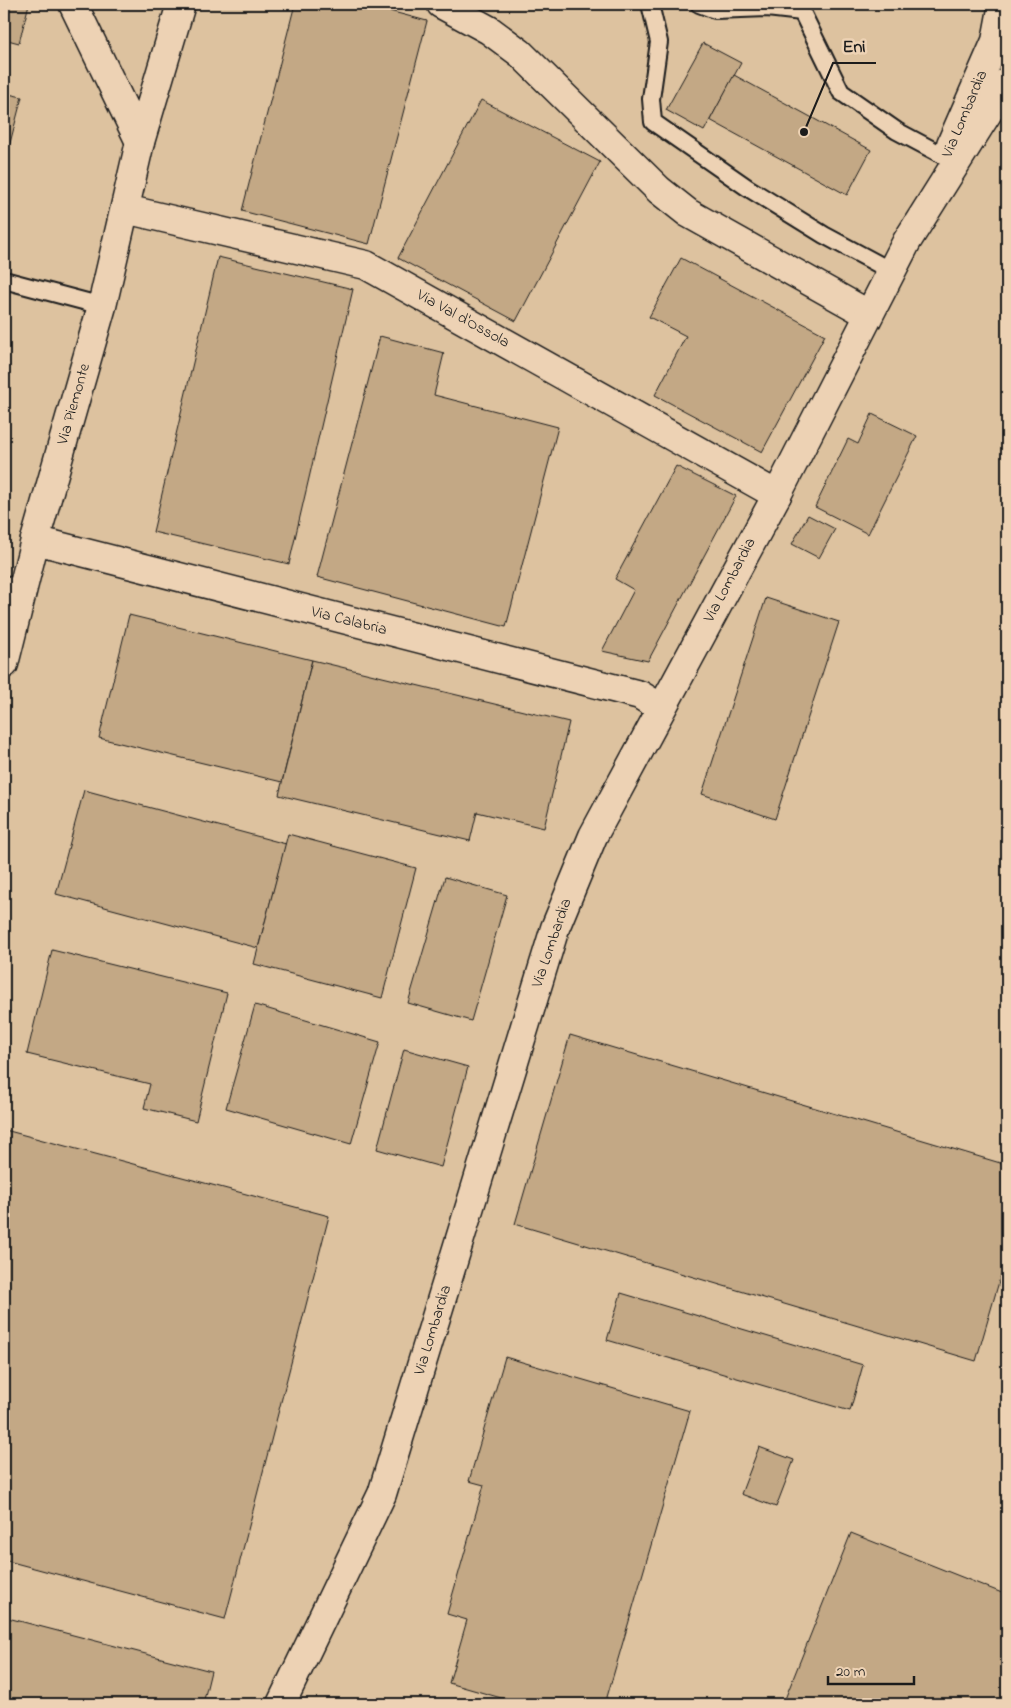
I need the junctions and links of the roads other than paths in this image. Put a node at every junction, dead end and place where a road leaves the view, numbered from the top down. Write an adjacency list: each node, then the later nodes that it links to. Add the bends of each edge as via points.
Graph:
1 (73, 4): 9 (street)
2 (181, 4): 9 (street, Via Piemonte)
3 (442, 4): 16 (street, via 489,30 520,53 659,190 688,213)
4 (650, 4): 13 (lane, via 659,42 651,99 653,122 748,188)
5 (699, 4): 7 (lane, via 715,10)
6 (1003, 4): 10 (street, Via Lombardia, via 996,41)
7 (800, 8): 10 (lane, via 841,92 897,131)
8 (1007, 82): 12 (street, Via Lombardia)
9 (140, 142): 11 (street, Via Piemonte)
10 (946, 157): 12 (street, Via Lombardia)
11 (125, 209): 15 (street, Via Piemonte); 17 (street, Via Val d'Ossola, via 366,265)
12 (918, 221): 13 (street, Via Lombardia)
13 (891, 271): 16 (street, Via Lombardia)
14 (4, 280): 15 (lane)
15 (102, 306): 18 (street, Via Piemonte)
16 (868, 314): 17 (street, Via Lombardia)
17 (777, 495): 21 (street, Via Lombardia)
18 (35, 540): 19 (street, Via Piemonte); 21 (street, Via Calabria, via 640,695)
19 (13, 587): 20 (street, Via Piemonte)
20 (4, 664)
21 (661, 708): 22 (street, Via Lombardia, via 593,836 555,928 382,1494)
22 (281, 1704)

